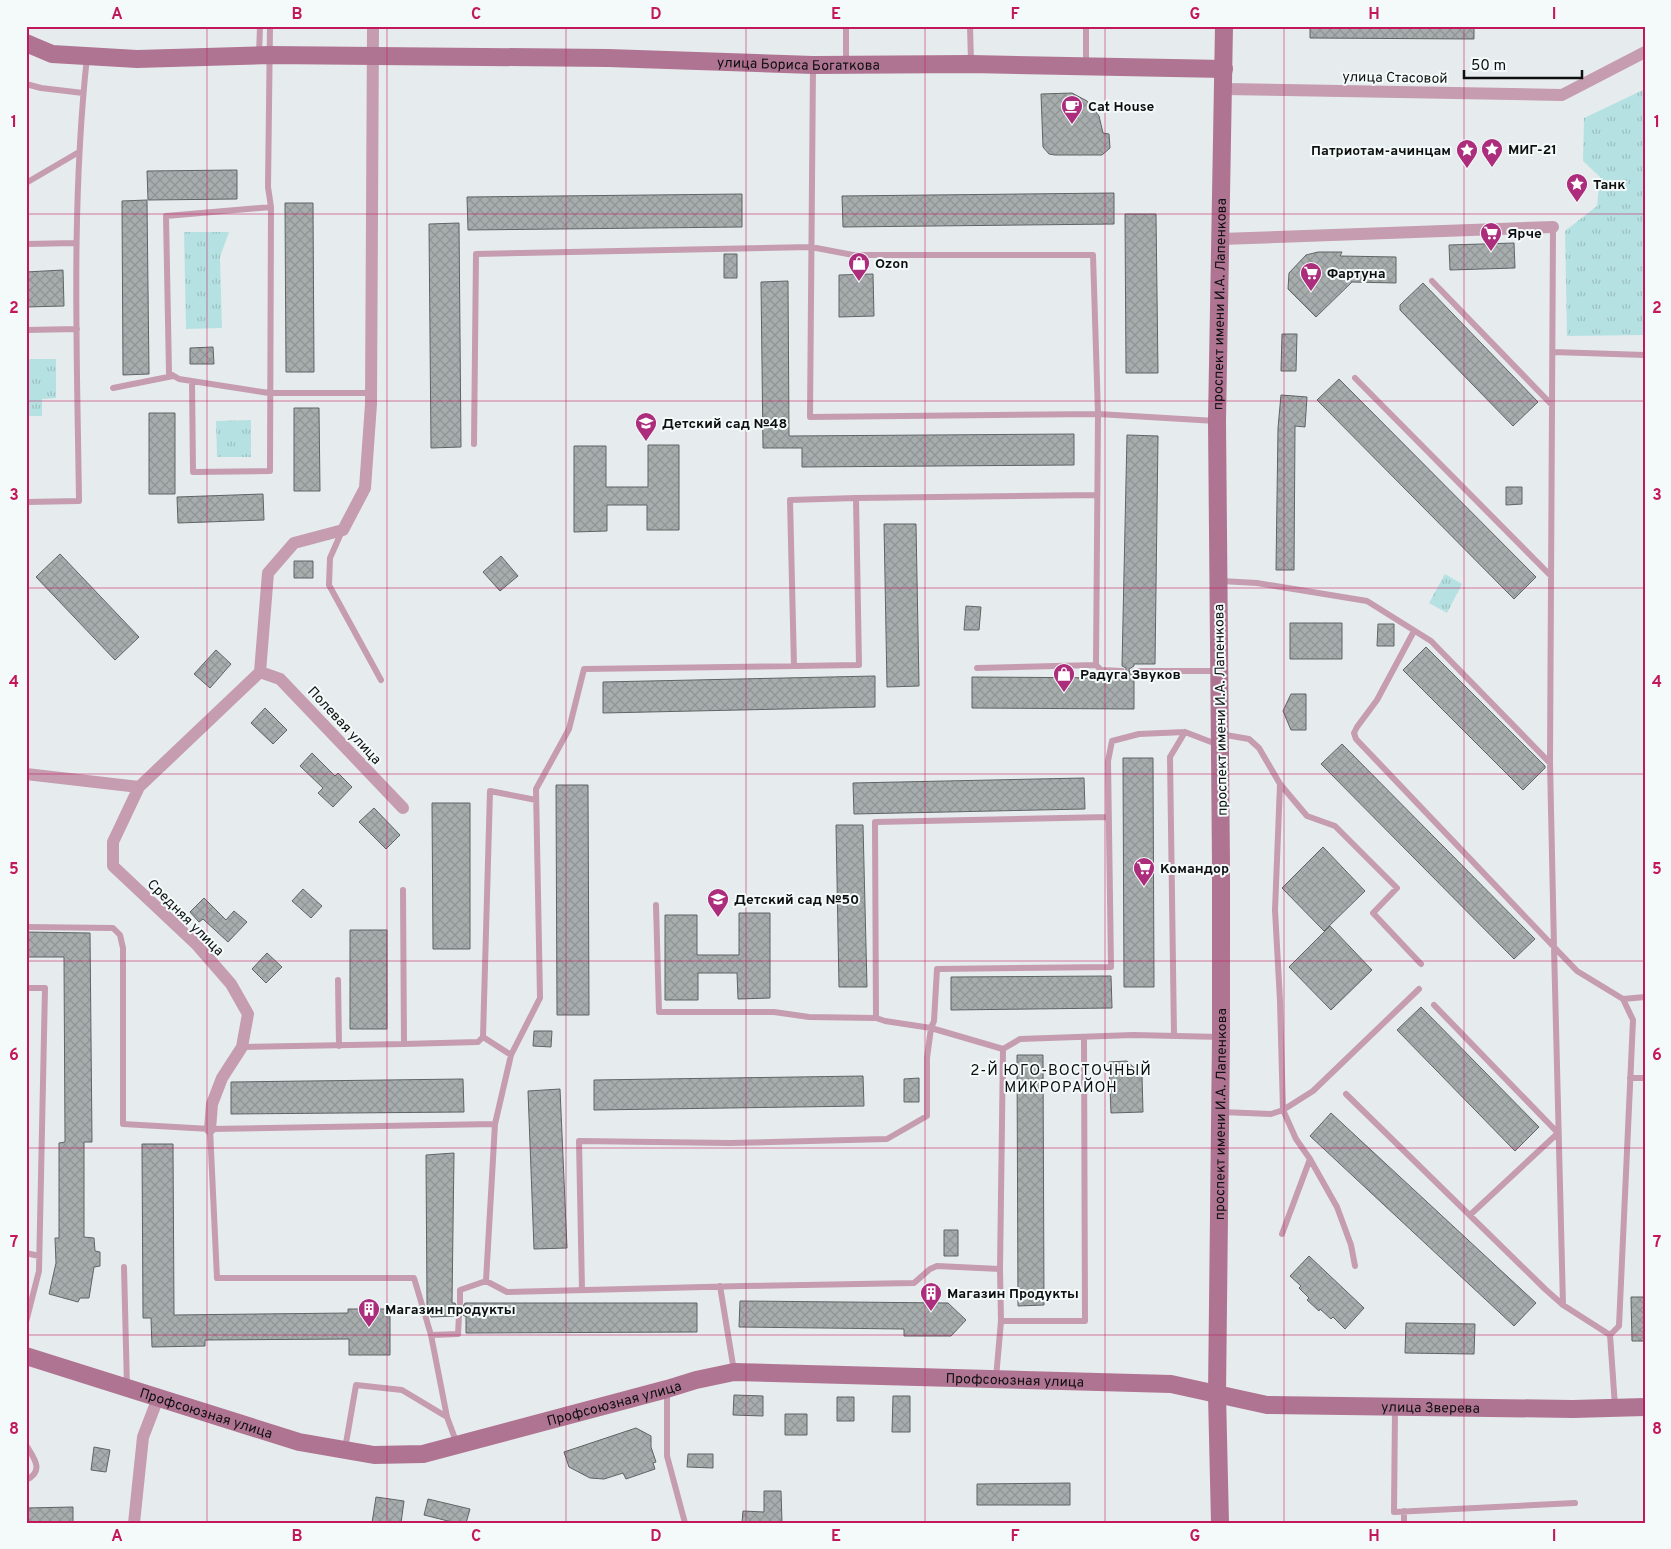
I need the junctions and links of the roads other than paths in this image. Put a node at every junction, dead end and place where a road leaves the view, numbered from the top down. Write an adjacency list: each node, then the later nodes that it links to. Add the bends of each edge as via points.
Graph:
1 (260, 26): 10 (lane)
2 (270, 26): 10 (lane)
3 (373, 26): 12 (street)
4 (846, 26): 13 (lane)
5 (970, 26): 14 (lane)
6 (1086, 26): 16 (lane)
7 (1224, 26): 17 (main road, проспект имени И.А. Лапенкова)
8 (26, 43): 11 (main road, улица Бориса Богаткова, via 52,54)
9 (1645, 52): 19 (street, улица Стасовой, via 1562,95)
10 (264, 56): 11 (main road, улица Бориса Богаткова); 12 (main road, улица Бориса Богаткова); 23 (lane)
11 (87, 57): 20 (lane)
12 (373, 57): 15 (main road, улица Бориса Богаткова, via 608,58); 39 (street)
13 (846, 64): 14 (main road, улица Бориса Богаткова); 15 (main road, улица Бориса Богаткова)
14 (971, 64): 16 (main road, улица Бориса Богаткова)
15 (812, 65): 28 (lane)
16 (1086, 66): 17 (main road, улица Бориса Богаткова)
17 (1224, 69): 19 (main road, проспект имени И.А. Лапенкова)
18 (26, 84): 20 (lane)
19 (1224, 89): 25 (main road, проспект имени И.А. Лапенкова)
20 (83, 93): 21 (lane)
21 (79, 152): 22 (lane); 26 (lane)
22 (26, 184)
23 (271, 207): 34 (lane, via 166,216 169,373); 38 (lane)
24 (1553, 227): 25 (street); 32 (lane)
25 (1221, 239): 42 (main road, проспект имени И.А. Лапенкова)
26 (76, 243): 27 (lane); 30 (lane)
27 (26, 244)
28 (811, 248): 41 (lane, via 853,255 1093,255); 41 (lane, via 810,417); 43 (lane, via 476,254)
29 (1432, 281): 40 (lane)
30 (77, 329): 31 (lane); 46 (lane, via 79,502)
31 (26, 330)
32 (1553, 352): 33 (lane); 40 (lane)
33 (1645, 355)
34 (173, 376): 36 (lane); 37 (lane)
35 (1355, 378): 48 (lane)
36 (192, 381): 38 (lane); 38 (lane, via 193,472 270,471)
37 (113, 388)
38 (269, 393): 39 (lane)
39 (372, 393): 47 (street, via 365,488)
40 (1552, 406): 48 (lane)
41 (1098, 414): 42 (lane); 44 (lane)
42 (1217, 421): 49 (main road, проспект имени И.А. Лапенкова)
43 (474, 444)
44 (1097, 495): 45 (lane); 51 (lane)
45 (856, 498): 52 (lane, via 859,665); 52 (lane, via 790,500)
46 (26, 502)
47 (343, 530): 57 (street, via 294,543 268,573); 58 (lane, via 330,558 329,585)
48 (1551, 576): 61 (lane)
49 (1218, 581): 50 (lane, via 1257,583 1368,601); 56 (main road, проспект имени И.А. Лапенкова)
50 (1414, 632): 61 (lane, via 1430,641); 71 (lane, via 1377,700 1354,732 1356,739)
51 (1096, 665): 53 (lane); 54 (lane, via 1101,670)
52 (794, 666): 65 (lane, via 584,669 569,729 536,789)
53 (978, 668)
54 (1122, 671)
55 (1134, 671): 56 (lane)
56 (1219, 671): 60 (main road, проспект имени И.А. Лапенкова)
57 (260, 672): 64 (street); 66 (street, Полевая улица, via 280,679)
58 (381, 680)
59 (1185, 732): 60 (lane); 67 (lane, via 1139,734 1112,741 1108,761); 81 (lane, via 1170,756)
60 (1220, 739): 63 (lane, via 1249,739); 83 (main road, проспект имени И.А. Лапенкова)
61 (1550, 763): 71 (lane)
62 (26, 774): 64 (street)
63 (1280, 784): 72 (lane, via 1307,816 1335,826 1397,888 1373,913); 93 (lane, via 1275,910)
64 (139, 786): 87 (street, Средняя улица, via 113,842 113,866 197,945 230,984 248,1014)
65 (536, 800): 82 (lane, via 490,791); 89 (lane, via 540,998)
66 (403, 808)
67 (1108, 817): 79 (lane, via 875,822); 80 (lane, via 1111,967 937,969)
68 (403, 890): 85 (lane)
69 (656, 905): 79 (lane, via 659,1012 774,1012 809,1018)
70 (26, 927): 96 (lane, via 113,928 120,935 123,948 123,1124)
71 (1554, 947): 77 (lane, via 1576,971); 97 (lane)
72 (1421, 964)
73 (338, 980): 86 (lane)
74 (26, 988): 102 (lane, via 45,988)
75 (1419, 989): 93 (lane, via 1313,1091)
76 (1645, 997): 77 (lane)
77 (1623, 999): 90 (lane, via 1633,1020)
78 (1434, 1005): 97 (lane)
79 (876, 1018): 80 (lane)
80 (931, 1028): 88 (lane); 108 (lane, via 927,1058 927,1116 887,1139 730,1143 579,1140)
81 (1174, 1035): 83 (lane); 84 (lane)
82 (483, 1037): 85 (lane, via 478,1042); 89 (lane)
83 (1221, 1037): 94 (main road, проспект имени И.А. Лапенкова)
84 (1084, 1038): 88 (lane, via 1020,1039); 112 (lane, via 1085,1321)
85 (404, 1044): 86 (lane)
86 (339, 1046): 87 (lane)
87 (242, 1048): 96 (street, Средняя улица, via 222,1078 212,1104)
88 (1003, 1049): 105 (lane)
89 (511, 1055): 95 (lane)
90 (1630, 1078): 91 (lane); 115 (lane, via 1619,1326)
91 (1645, 1078)
92 (1346, 1094): 99 (lane)
93 (1283, 1110): 94 (lane, via 1271,1114); 98 (lane)
94 (1220, 1112): 121 (main road, проспект имени И.А. Лапенкова)
95 (495, 1124): 96 (lane); 106 (lane)
96 (210, 1128): 114 (lane, via 218,1278 414,1278)
97 (1558, 1133): 99 (lane); 110 (lane)
98 (1310, 1159): 100 (lane); 103 (lane, via 1337,1207)
99 (1470, 1216): 110 (lane)
100 (1282, 1234)
101 (26, 1253): 102 (lane)
102 (39, 1256): 113 (lane, via 39,1271)
103 (1355, 1266)
104 (124, 1267): 119 (lane)
105 (1000, 1269): 107 (lane, via 937,1266 914,1283); 112 (lane)
106 (486, 1281): 108 (lane, via 507,1292); 109 (lane, via 460,1290)
107 (720, 1286): 108 (lane); 117 (lane)
108 (582, 1290)
109 (460, 1303)
110 (1563, 1305): 115 (lane)
111 (459, 1316): 114 (lane, via 458,1334)
112 (1002, 1321): 118 (lane)
113 (26, 1322)
114 (431, 1334): 126 (lane)
115 (1610, 1335): 124 (lane)
116 (26, 1356): 119 (main road, Профсоюзная улица)
117 (734, 1372): 118 (main road, Профсоюзная улица); 120 (main road, Профсоюзная улица)
118 (996, 1379): 121 (main road, Профсоюзная улица, via 1172,1384)
119 (127, 1388): 122 (main road, Профсоюзная улица)
120 (667, 1389): 127 (main road, Профсоюзная улица); 134 (lane, via 667,1456)
121 (1218, 1394): 123 (main road, улица Зверева, via 1266,1404); 135 (main road, проспект имени И.А. Лапенкова)
122 (158, 1398): 129 (main road, Профсоюзная улица, via 299,1442); 133 (street, via 143,1437)
123 (1394, 1407): 124 (main road, улица Зверева); 132 (lane, via 1394,1512)
124 (1616, 1407): 125 (main road, улица Зверева)
125 (1645, 1407)
126 (447, 1417): 127 (lane); 129 (lane, via 402,1390 356,1385)
127 (458, 1444): 129 (main road, Профсоюзная улица, via 423,1454 374,1454)
128 (26, 1445): 130 (lane, via 37,1469)
129 (345, 1450)
130 (26, 1480)
131 (1575, 1503): 132 (lane)
132 (1404, 1511): 136 (lane)
133 (134, 1523)
134 (685, 1523)
135 (1220, 1523)
136 (1404, 1523)

